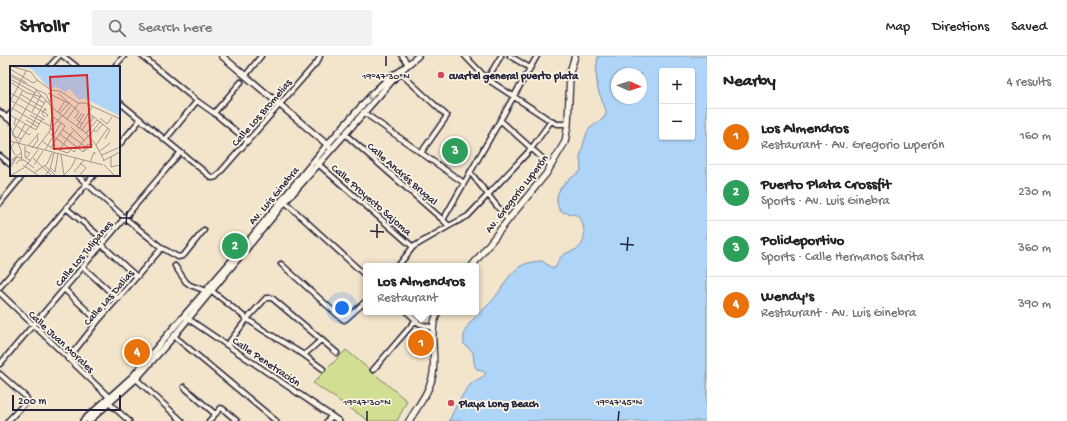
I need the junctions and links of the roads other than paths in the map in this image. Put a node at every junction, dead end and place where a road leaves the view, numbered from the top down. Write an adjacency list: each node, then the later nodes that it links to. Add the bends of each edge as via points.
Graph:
1 (59, 56): 16 (street)
2 (63, 56): 17 (street)
3 (124, 56): 18 (street)
4 (142, 56): 25 (street)
5 (222, 56): 21 (street)
6 (261, 56): 21 (street)
7 (320, 56): 27 (street, Calle Los Bromelias)
8 (402, 56): 15 (street)
9 (418, 56): 15 (street, Av. Luis Ginebra)
10 (465, 56): 22 (street)
11 (501, 56): 22 (street)
12 (510, 56): 19 (street)
13 (537, 56): 19 (street)
14 (575, 56): 37 (main road, Av. Gregorio Luperón, via 570,72)
15 (408, 64): 20 (street, Av. Luis Ginebra)
16 (50, 66)
17 (76, 66)
18 (115, 66)
19 (530, 68): 24 (street)
20 (399, 72): 28 (street, Av. Luis Ginebra); 46 (street, via 447,116)
21 (246, 75): 27 (street)
22 (487, 79): 24 (street)
23 (241, 82): 30 (street)
24 (513, 97): 35 (street); 36 (street)
25 (197, 101): 30 (street); 39 (street)
26 (120, 103): 34 (street)
27 (279, 104): 40 (street, Calle Los Bromelias); 42 (street)
28 (362, 111): 38 (street, Av. Luis Ginebra); 42 (street, Av. Luis Ginebra); 46 (street)
29 (0, 112): 32 (street)
30 (214, 113): 40 (street)
31 (10, 114): 32 (street)
32 (7, 118): 33 (street)
33 (10, 120)
34 (140, 120): 39 (street); 41 (street)
35 (500, 120): 44 (street); 51 (street)
36 (551, 121): 37 (street); 44 (street)
37 (568, 124): 50 (main road, Av. Gregorio Luperón, via 565,142)
38 (345, 134): 43 (street, Av. Luis Ginebra); 64 (street, Calle Andrés Brugal)
39 (165, 140): 45 (street)
40 (248, 141): 45 (street, Calle Los Bromelias, via 214,178)
41 (120, 144)
42 (327, 145): 43 (street); 48 (street, Av. Luis Ginebra)
43 (332, 149): 48 (street, Av. Luis Ginebra)
44 (531, 149): 50 (street); 58 (street)
45 (180, 153): 63 (street, Calle Los Tulipanes)
46 (421, 153): 56 (street)
47 (0, 156): 49 (street)
48 (317, 162): 60 (street, Av. Luis Ginebra); 70 (street, Calle Proyecto Sajoma)
49 (10, 164)
50 (552, 166): 65 (main road, Av. Gregorio Luperón)
51 (470, 172): 56 (street); 58 (street)
52 (22, 176): 59 (street)
53 (78, 176): 55 (street)
54 (93, 176): 55 (street)
55 (87, 183): 62 (street); 63 (street)
56 (464, 183): 64 (street)
57 (0, 194): 59 (street)
58 (488, 195): 65 (street); 66 (street, via 468,216)
59 (5, 197): 61 (street)
60 (284, 201): 77 (street); 81 (street, Av. Luis Ginebra); 82 (street, Av. Luis Ginebra)
61 (0, 203)
62 (66, 208): 68 (street); 79 (street)
63 (125, 218): 68 (street, Calle Los Tulipanes); 71 (street)
64 (443, 220): 66 (street, Calle Andrés Brugal)
65 (508, 220): 73 (main road, Av. Gregorio Luperón)
66 (449, 226): 70 (street)
67 (204, 230): 71 (street, via 182,256 178,257)
68 (105, 241): 69 (street, Calle Los Tulipanes)
69 (102, 246): 76 (street, Calle Los Tulipanes); 78 (street)
70 (413, 247): 72 (street)
71 (162, 248): 78 (street, Calle Las Dalias)
72 (400, 263)
73 (474, 263)
74 (281, 264): 85 (street, via 344,320)
75 (175, 266): 82 (street, via 186,282)
76 (83, 268): 80 (street, Calle Los Tulipanes); 84 (street)
77 (363, 273)
78 (137, 277): 84 (street, Calle Las Dalias)
79 (0, 287)
80 (64, 290): 91 (street); 92 (street, Calle Los Tulipanes)
81 (212, 290): 88 (street, Av. Luis Ginebra); 89 (street)
82 (206, 291): 88 (street, Av. Luis Ginebra)
83 (0, 293): 92 (street, Calle Juan Morales)
84 (118, 298): 91 (street, Calle Las Dalias)
85 (363, 304)
86 (410, 315): 90 (street)
87 (437, 315): 93 (main road)
88 (186, 317): 94 (street, Av. Luis Ginebra); 96 (street, Calle Penetración); 104 (street, Av. Luis Ginebra)
89 (247, 319): 95 (street, via 266,298 272,298); 96 (street); 98 (street)
90 (416, 320): 93 (street); 102 (street)
91 (98, 321): 99 (street, Calle Las Dalias)
92 (33, 326): 99 (street, Calle Juan Morales); 100 (street, Calle Los Tulipanes)
93 (433, 328): 119 (main road, via 433,374 425,396)
94 (174, 336): 104 (street, Av. Luis Ginebra); 116 (street)
95 (322, 339): 97 (street); 98 (street)
96 (227, 345): 108 (street, Calle Penetración)
97 (337, 353)
98 (304, 355): 101 (street)
99 (68, 359): 106 (street, Calle Juan Morales)
100 (0, 364)
101 (323, 369)
102 (373, 370)
103 (0, 374): 109 (street, via 27,400)
104 (134, 378): 106 (street, Av. Luis Ginebra); 113 (street)
105 (184, 387): 107 (street)
106 (111, 400): 110 (street, Av. Luis Ginebra); 111 (street, Av. Luis Ginebra); 112 (street, Calle Juan Morales)
107 (215, 414): 114 (street); 115 (street, via 220,408)
108 (332, 416): 117 (street); 118 (street, Calle Penetración)
109 (8, 421)
110 (83, 421)
111 (89, 421)
112 (128, 421)
113 (182, 421)
114 (209, 421)
115 (237, 421)
116 (276, 421)
117 (328, 421)
118 (339, 421)
119 (409, 421)

